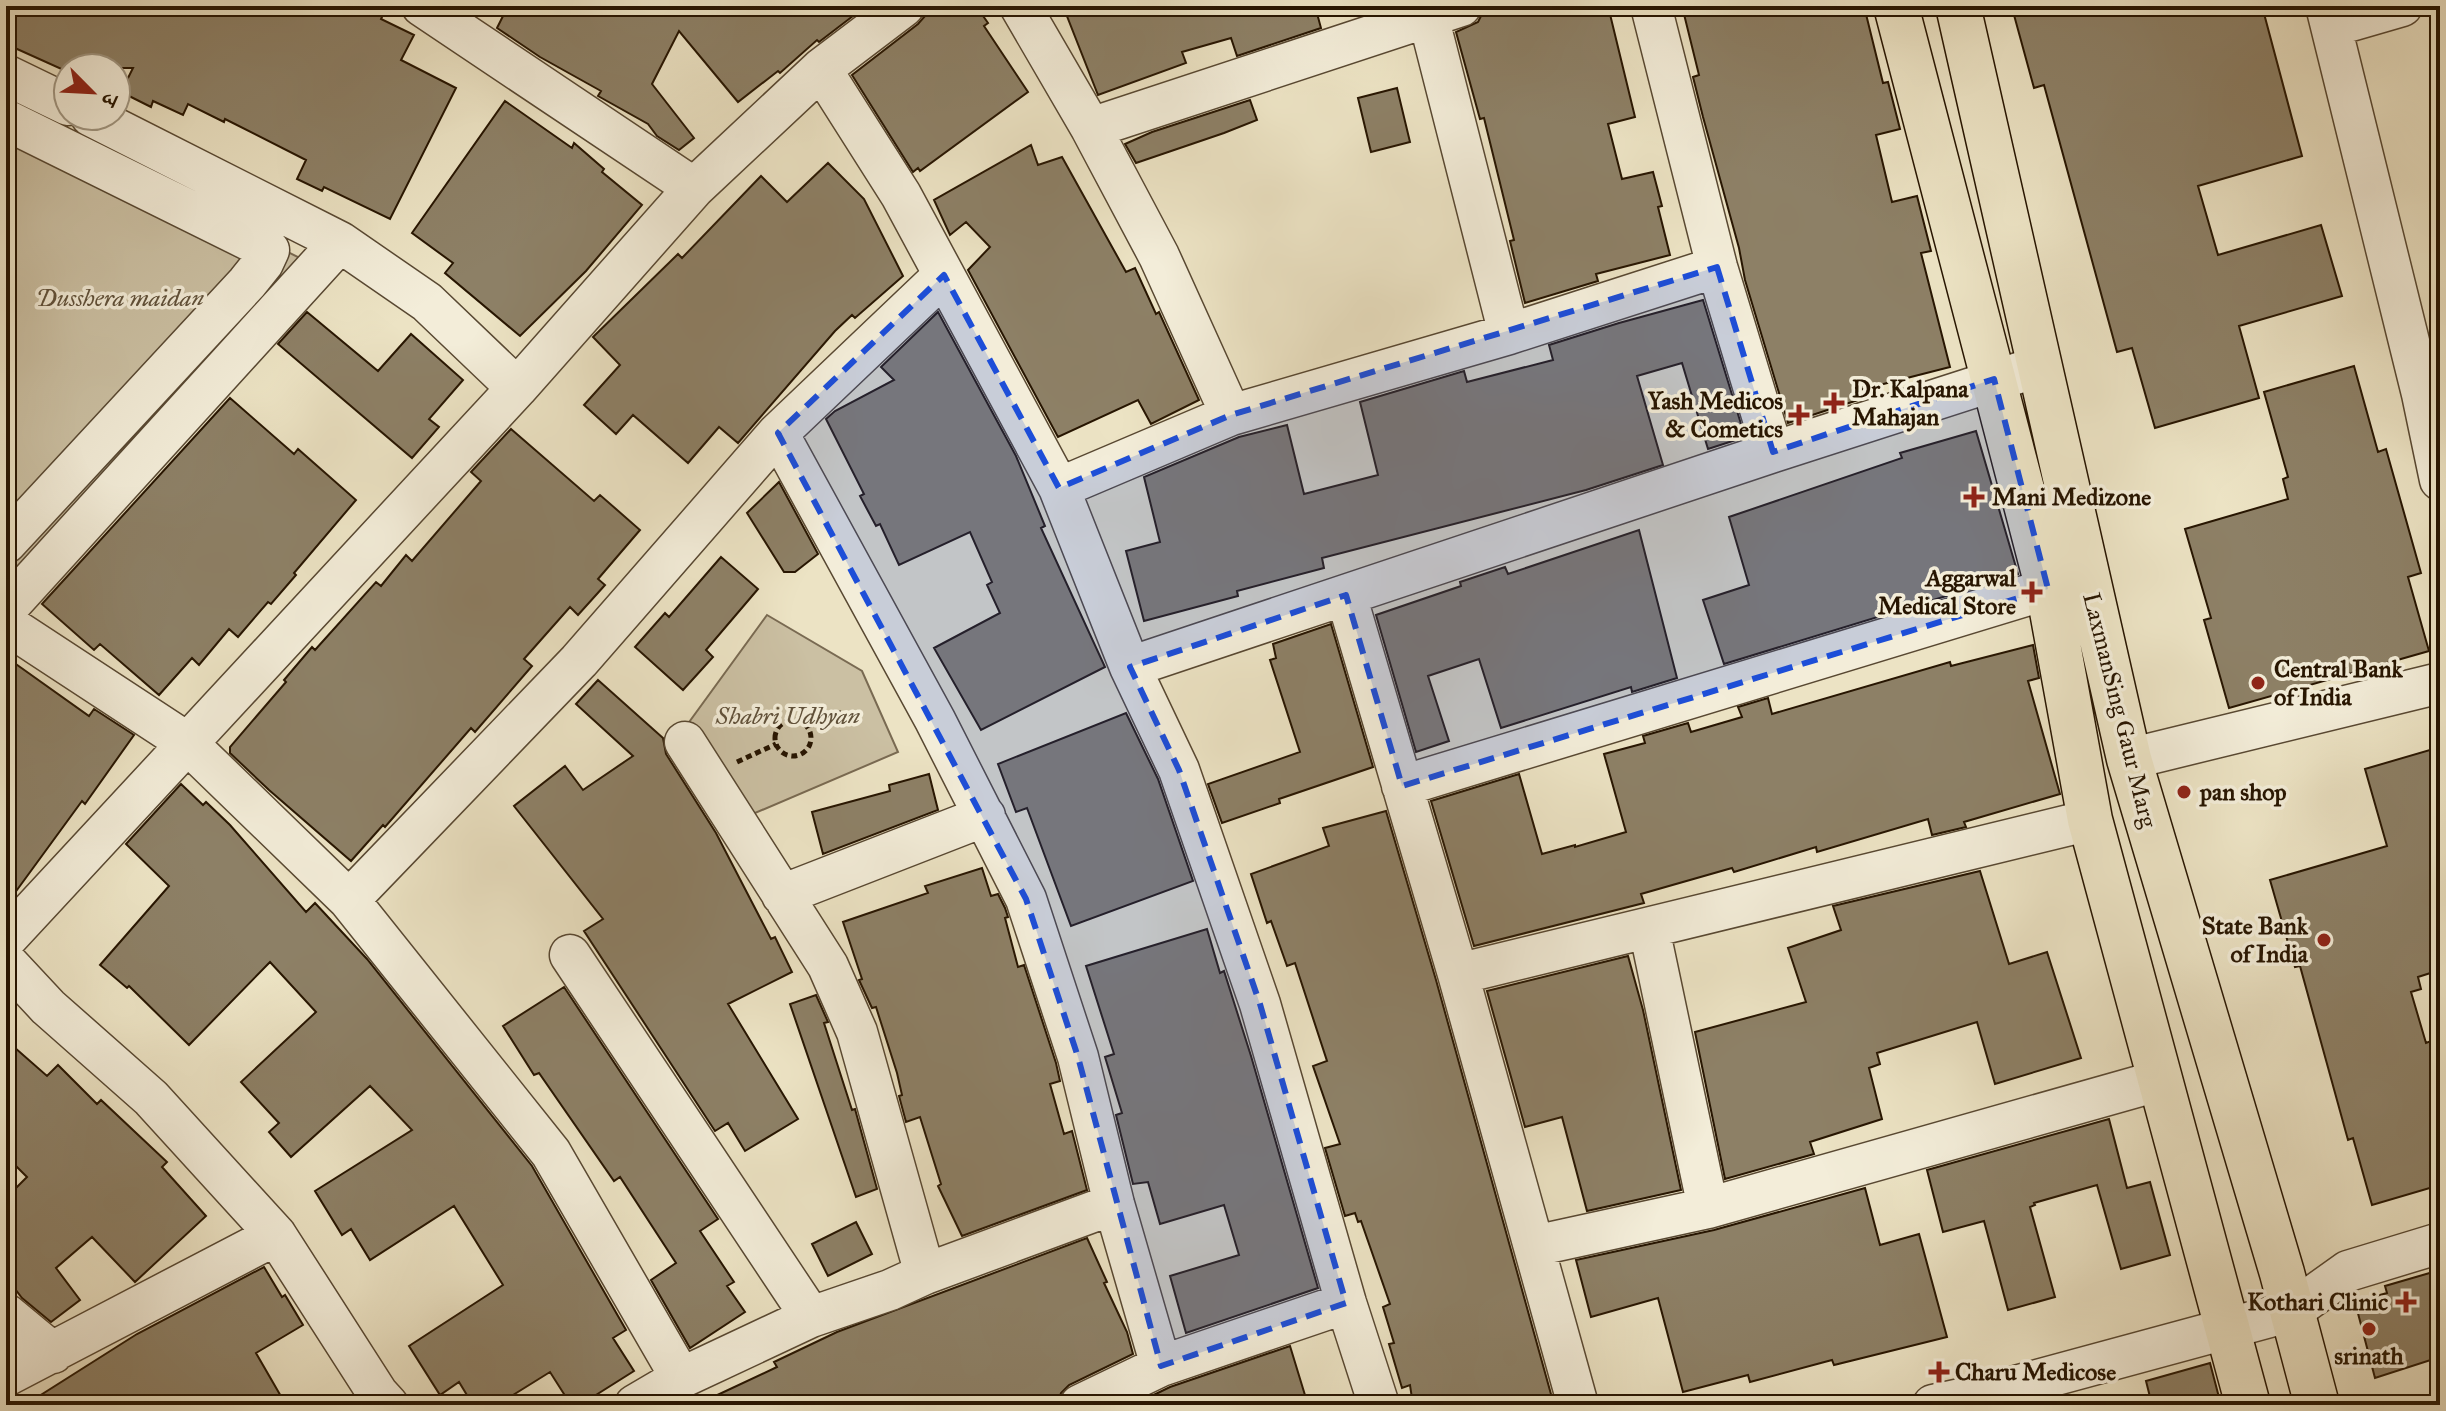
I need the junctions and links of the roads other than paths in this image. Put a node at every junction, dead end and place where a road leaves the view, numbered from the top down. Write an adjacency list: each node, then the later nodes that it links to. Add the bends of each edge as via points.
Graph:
1 (422, 6): 16 (street)
2 (904, 6): 10 (street)
3 (1020, 6): 14 (street)
4 (1651, 6): 18 (street)
5 (1896, 6): 22 (main road, LaxmanSing Gaur Marg)
6 (1958, 6): 21 (main road, LaxmanSing Gaur Marg)
7 (2402, 6): 9 (street)
8 (1445, 11): 14 (street); 20 (street)
9 (2330, 16): 24 (street)
10 (821, 69): 16 (street); 19 (street, via 901,195)
11 (6, 75): 12 (street)
12 (52, 97)
13 (6, 120): 30 (street, via 269,250 247,283)
14 (1091, 128): 25 (street, via 1159,256)
15 (124, 132): 17 (street)
16 (694, 188): 23 (street)
17 (340, 242): 23 (street, via 427,302); 33 (street)
18 (1717, 267): 20 (street); 27 (street)
19 (944, 275): 26 (street); 29 (street)
20 (1509, 334): 25 (street)
21 (2040, 366): 22 (street); 39 (main road, LaxmanSing Gaur Marg)
22 (1994, 379): 27 (street); 31 (main road, LaxmanSing Gaur Marg)
23 (517, 388): 37 (street)
24 (2431, 394): 28 (street)
25 (1231, 415): 29 (street)
26 (778, 433): 41 (street); 44 (street, via 579,661)
27 (1773, 452): 32 (street)
28 (2440, 480)
29 (1059, 488): 35 (street)
30 (6, 543)
31 (2048, 589): 40 (street); 42 (main road, LaxmanSing Gaur Marg)
32 (1346, 595): 35 (street); 40 (street)
33 (6, 609)
34 (6, 624): 37 (street)
35 (1130, 667): 57 (street, via 1179,770 1260,1004)
36 (2440, 683): 39 (street)
37 (186, 742): 44 (street); 46 (street)
38 (685, 742): 43 (street)
39 (2129, 759): 58 (main road, LaxmanSing Gaur Marg)
40 (1402, 786): 49 (street)
41 (985, 816): 43 (street); 51 (street, via 1026,899 1078,1057)
42 (2090, 820): 45 (street); 50 (main road, LaxmanSing Gaur Marg)
43 (782, 895): 56 (street, via 828,966 857,1032)
44 (349, 900): 65 (street, via 551,1153)
45 (1649, 928): 49 (street); 52 (street)
46 (6, 939)
47 (570, 955): 60 (street)
48 (6, 962): 53 (street, via 48,1007 151,1098)
49 (1458, 974): 55 (street)
50 (2161, 1080): 52 (street); 61 (main road, LaxmanSing Gaur Marg)
51 (1114, 1204): 56 (street); 63 (street)
52 (1708, 1208): 55 (street)
53 (276, 1235): 62 (street); 68 (street)
54 (2440, 1243): 58 (street, via 2348,1271)
55 (1534, 1246): 73 (street)
56 (925, 1274): 60 (street)
57 (1346, 1303): 63 (street); 72 (street)
58 (2292, 1311): 61 (street); 76 (main road, LaxmanSing Gaur Marg)
59 (6, 1314): 62 (street)
60 (811, 1317): 65 (street)
61 (2227, 1328): 67 (street); 75 (main road, LaxmanSing Gaur Marg)
62 (53, 1353): 64 (street)
63 (1161, 1366): 71 (street)
64 (6, 1376)
65 (681, 1378): 70 (street)
66 (6, 1397): 69 (street)
67 (2003, 1397): 74 (street)
68 (375, 1401)
69 (11, 1405)
70 (635, 1405)
71 (1080, 1405)
72 (1379, 1405)
73 (1578, 1405)
74 (1933, 1405)
75 (2248, 1405)
76 (2317, 1405)

